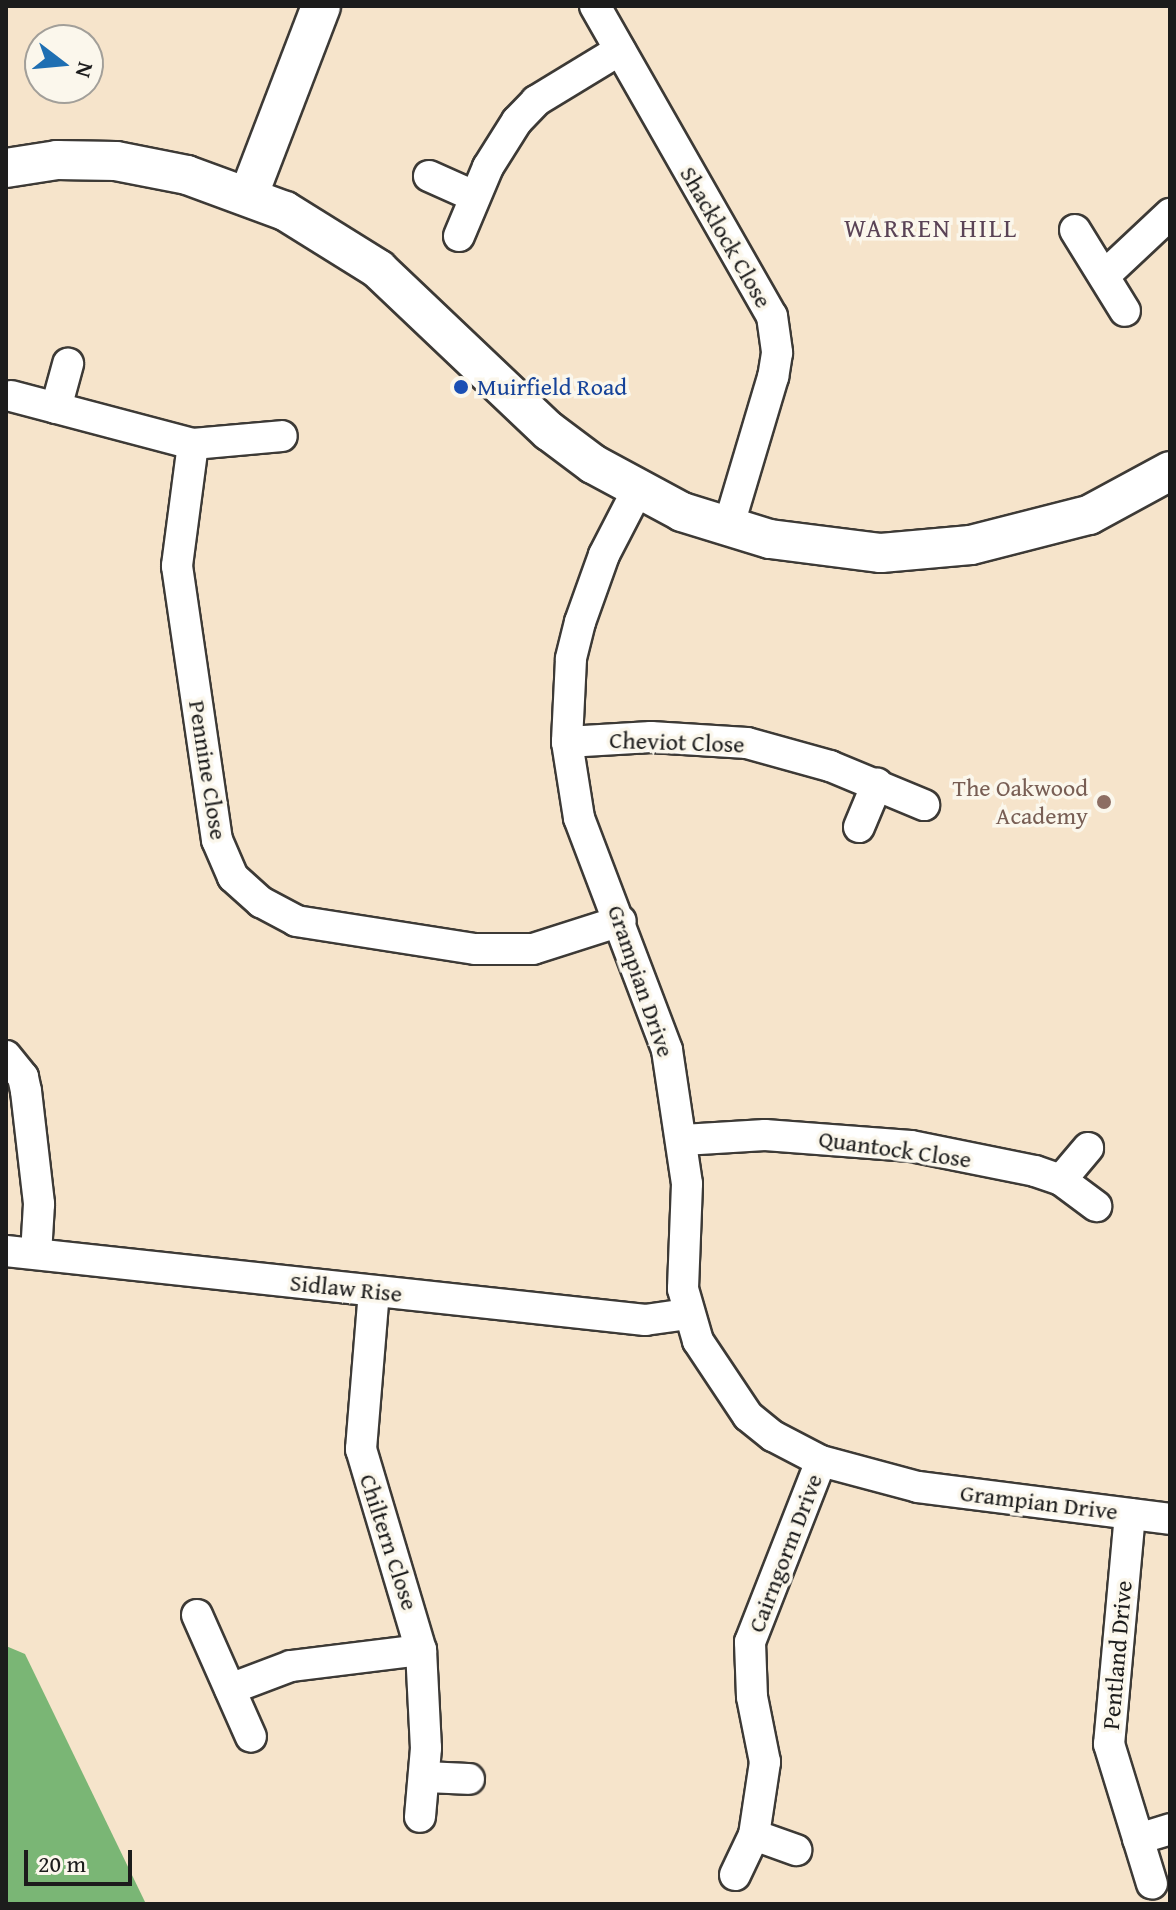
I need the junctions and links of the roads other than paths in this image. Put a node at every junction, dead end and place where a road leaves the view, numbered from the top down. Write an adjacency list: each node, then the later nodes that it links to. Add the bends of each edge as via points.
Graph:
1 (321, 6): 6 (street)
2 (595, 6): 3 (street, Shacklock Close)
3 (620, 50): 7 (street, via 536,101 502,142); 20 (street, Shacklock Close, via 772,316 777,353 773,377)
4 (6, 168): 6 (street, via 57,160 116,161)
5 (429, 176): 7 (street)
6 (249, 194): 19 (street, via 316,228 378,269 549,431)
7 (474, 196): 10 (street)
8 (1170, 214): 11 (street)
9 (1075, 230): 11 (street)
10 (459, 236)
11 (1104, 276): 12 (street)
12 (1125, 311)
13 (68, 364): 15 (street)
14 (11, 396): 15 (street)
15 (56, 408): 17 (street)
16 (282, 436): 17 (street)
17 (193, 444): 25 (street, Pennine Close, via 177,566 217,840 233,877 261,902 296,921 475,949 533,949)
18 (1170, 471): 20 (street, via 1067,522 928,551 842,551)
19 (637, 491): 20 (street); 21 (street, Grampian Drive, via 604,555 580,622 571,659)
20 (728, 528)
21 (567, 742): 22 (street, Cheviot Close, via 651,737 747,743); 25 (street, Grampian Drive, via 579,818)
22 (877, 784): 23 (street, Cheviot Close); 24 (street)
23 (924, 805)
24 (859, 827)
25 (621, 921): 27 (street, Grampian Drive, via 667,1050)
26 (6, 1056): 31 (street, via 23,1077 39,1204)
27 (683, 1140): 29 (street, Quantock Close, via 765,1135 911,1146); 33 (street, Grampian Drive)
28 (1088, 1148): 29 (street)
29 (1061, 1180): 30 (street, Quantock Close)
30 (1096, 1206)
31 (21, 1253): 32 (street, Sidlaw Rise)
32 (374, 1291): 33 (street, Sidlaw Rise, via 645,1320); 38 (street, Chiltern Close, via 361,1449)
33 (687, 1314): 34 (street, Grampian Drive, via 713,1369 748,1416)
34 (821, 1461): 35 (street, Grampian Drive, via 918,1487); 45 (street, Cairngorm Drive, via 750,1642 752,1697 765,1762)
35 (1130, 1514): 36 (street, Grampian Drive); 46 (street, Pentland Drive, via 1109,1744)
36 (1170, 1519)
37 (197, 1615): 39 (street)
38 (421, 1650): 39 (street, via 291,1666); 41 (street, Chiltern Close)
39 (230, 1689): 40 (street)
40 (251, 1737)
41 (424, 1777): 42 (street); 43 (street, Chiltern Close)
42 (469, 1779)
43 (420, 1817)
44 (1170, 1829): 46 (street)
45 (754, 1835): 47 (street); 48 (street, Cairngorm Drive)
46 (1138, 1839): 49 (street, Pentland Drive)
47 (796, 1850)
48 (735, 1875)
49 (1152, 1884)

